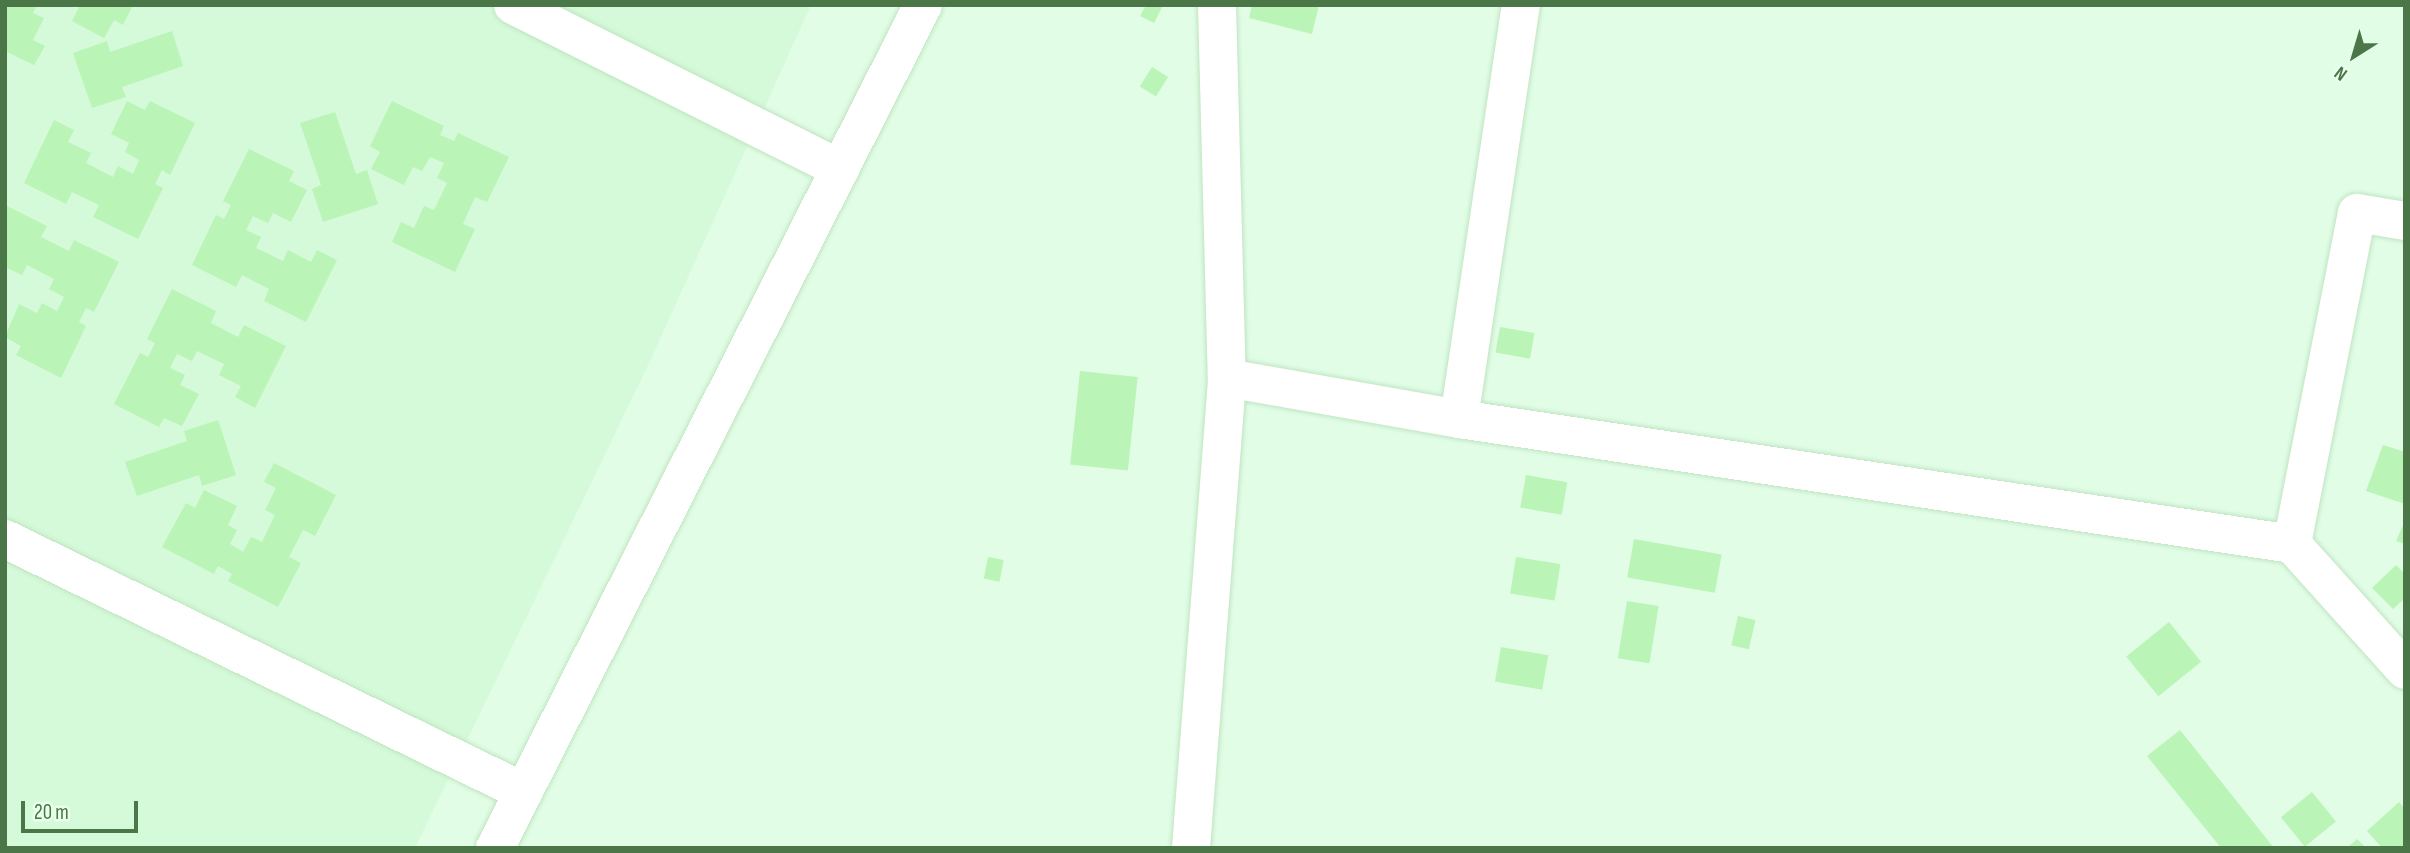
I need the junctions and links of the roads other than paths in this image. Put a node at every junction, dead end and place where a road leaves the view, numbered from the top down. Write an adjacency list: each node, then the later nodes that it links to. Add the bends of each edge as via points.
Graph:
1 (513, 5): 5 (street)
2 (923, 5): 5 (street)
3 (1217, 5): 7 (street)
4 (1521, 5): 8 (street)
5 (840, 169): 12 (street)
6 (2405, 221): 10 (street, via 2357,213)
7 (1227, 378): 8 (street); 14 (street)
8 (1459, 419): 10 (street)
9 (5, 539): 12 (street)
10 (2292, 544): 11 (street)
11 (2405, 670)
12 (524, 792): 13 (street)
13 (495, 848)
14 (1191, 848)

